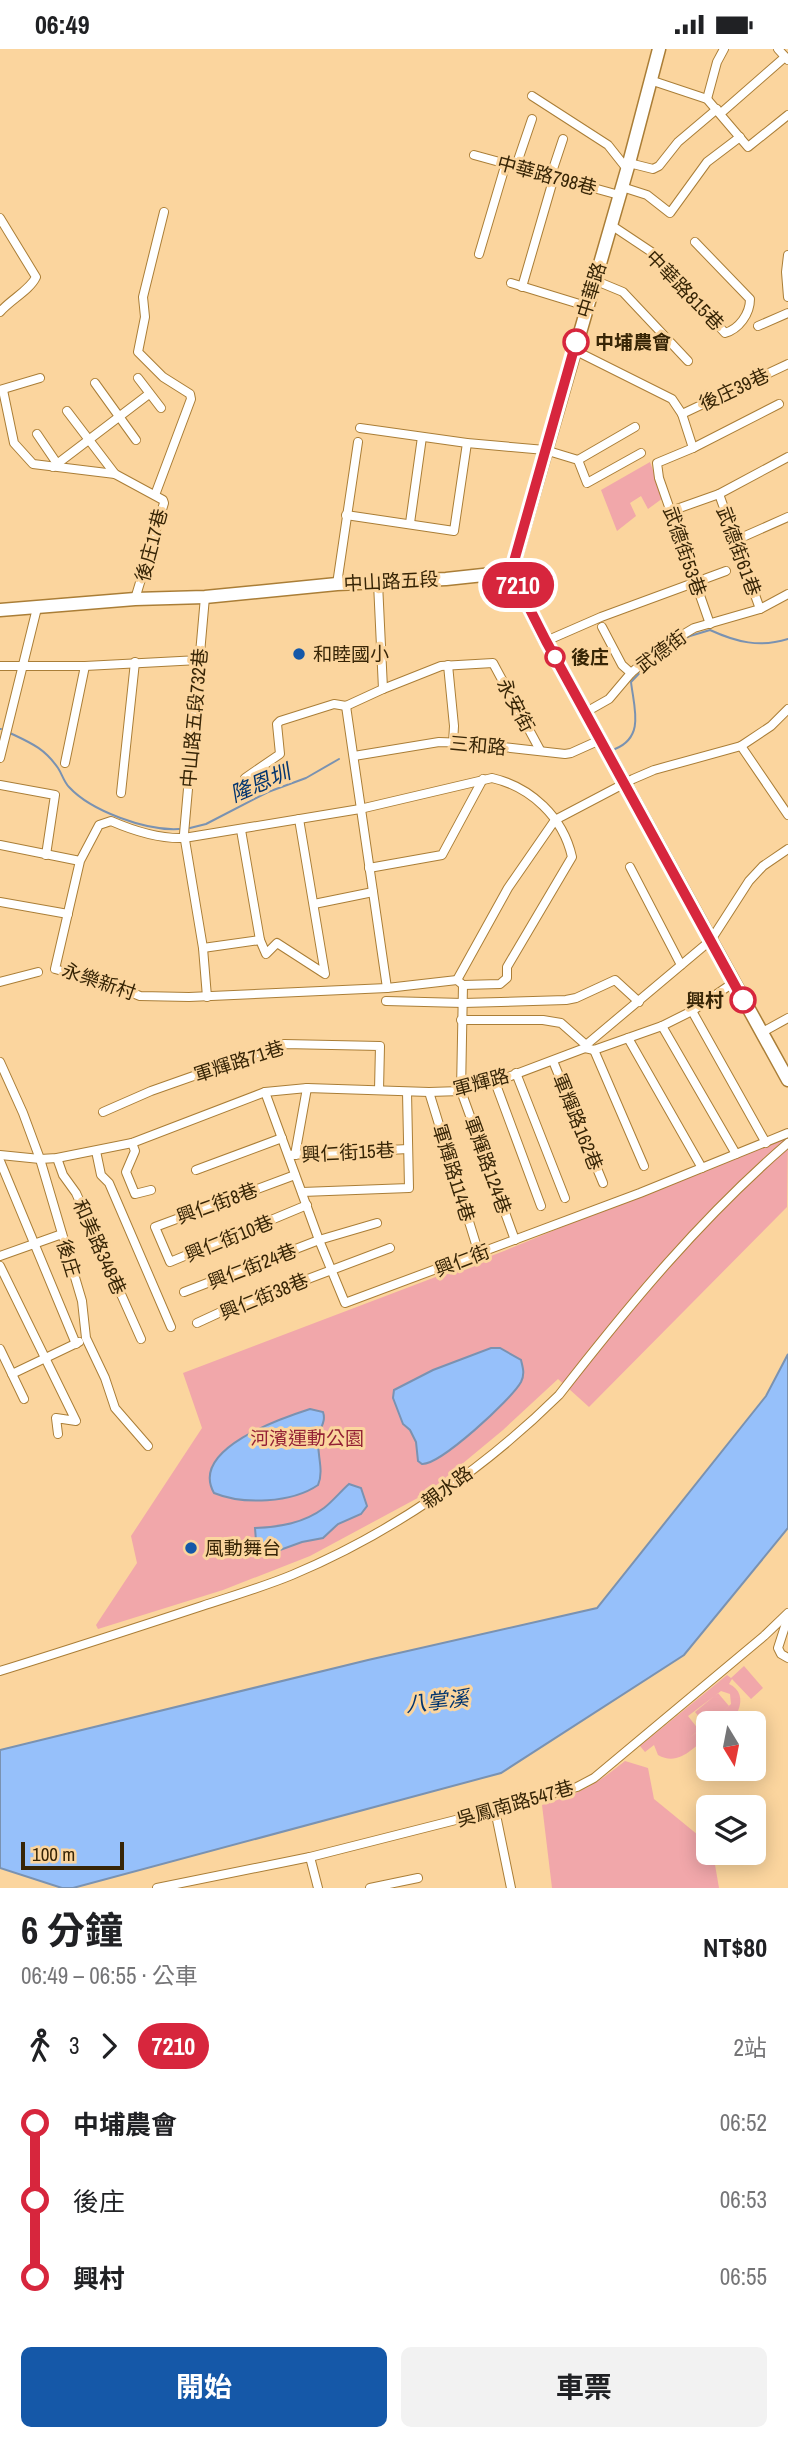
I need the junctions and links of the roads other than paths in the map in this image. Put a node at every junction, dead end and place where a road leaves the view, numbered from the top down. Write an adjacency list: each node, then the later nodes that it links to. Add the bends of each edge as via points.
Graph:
1 (659, 49): 5 (main road, 中華路)
2 (724, 49): 7 (street)
3 (778, 49): 4 (street)
4 (787, 58): 8 (street)
5 (650, 80): 7 (street); 16 (main road, 中華路)
6 (532, 96): 16 (street, via 608,145)
7 (707, 99): 8 (street)
8 (719, 111): 11 (street); 16 (street, via 678,142 659,166)
9 (788, 115): 11 (street, via 748,147)
10 (532, 119): 15 (street)
11 (740, 137): 18 (street, 中華路798巷, via 707,162 670,213 647,195)
12 (563, 139): 17 (street)
13 (474, 155): 14 (street, 中華路798巷)
14 (506, 163): 15 (street, 中華路798巷); 23 (street)
15 (516, 166): 17 (street, 中華路798巷)
16 (628, 166): 18 (main road, 中華路)
17 (552, 176): 18 (street, 中華路798巷); 27 (street)
18 (621, 191): 21 (main road, 中華路)
19 (163, 212): 63 (street, via 144,297 138,352 191,399)
20 (0, 218): 30 (street, via 36,277)
21 (611, 225): 22 (street, 中華路815巷, via 653,253 725,333 732,331 746,317 750,299); 25 (main road, 中華路)
22 (695, 242)
23 (479, 254)
24 (788, 255): 28 (street)
25 (594, 280): 29 (main road, 中華路); 34 (street, via 623,292)
26 (511, 283): 27 (street)
27 (522, 287): 29 (street)
28 (788, 294)
29 (586, 306): 33 (main road, 中華路)
30 (0, 312)
31 (788, 313): 32 (street)
32 (758, 326)
33 (574, 350): 44 (street, 後庄39巷, via 672,399); 55 (main road, 中華路)
34 (688, 361)
35 (788, 364): 44 (street, 後庄39巷)
36 (40, 378): 39 (street)
37 (138, 378): 40 (street)
38 (95, 383): 45 (street)
39 (1, 390): 59 (street, 後庄17巷, via 14,443 33,464)
40 (149, 394): 42 (street); 45 (street)
41 (779, 404): 54 (street, 後庄39巷)
42 (161, 408)
43 (67, 411): 50 (street)
44 (682, 414): 54 (street)
45 (119, 416): 50 (street); 51 (street)
46 (635, 426): 58 (street)
47 (360, 428): 49 (street)
48 (37, 434): 59 (street)
49 (422, 437): 53 (street); 67 (street)
50 (88, 439): 59 (street); 60 (street)
51 (136, 440)
52 (358, 442): 65 (street)
53 (467, 443): 55 (street); 67 (street, via 454,531)
54 (693, 448): 61 (street, 後庄39巷, via 657,463)
55 (545, 450): 58 (street); 70 (main road, 中華路)
56 (641, 453): 58 (street, via 587,483)
57 (788, 457): 62 (street)
58 (578, 460)
59 (55, 464): 60 (street, 後庄17巷)
60 (115, 474): 63 (street, 後庄17巷)
61 (659, 478): 64 (street, 武德街53巷)
62 (719, 494): 64 (street); 68 (street, 武德街61巷)
63 (155, 495): 76 (street, 後庄17巷, via 164,503)
64 (671, 511): 71 (street, 武德街53巷)
65 (346, 515): 67 (street); 73 (street)
66 (788, 517): 68 (street)
67 (410, 523)
68 (736, 540): 78 (street, 武德街61巷)
69 (726, 571): 71 (street)
70 (511, 572): 72 (main road, 中山路五段); 82 (main road)
71 (696, 582): 80 (street, 武德街53巷); 82 (street)
72 (378, 583): 73 (main road, 中山路五段); 90 (street)
73 (337, 584): 75 (main road, 中山路五段)
74 (788, 594): 78 (street, 武德街)
75 (205, 597): 76 (main road, 中山路五段); 83 (street, 中山路五段732巷)
76 (135, 600): 77 (main road, 中山路五段)
77 (37, 608): 79 (main road, 中山路五段); 85 (street)
78 (760, 609): 80 (street, 武德街)
79 (0, 610)
80 (710, 624): 89 (street, 武德街, via 659,649)
81 (602, 627): 89 (street)
82 (546, 641): 93 (main road)
83 (199, 660): 84 (street); 112 (street, 中山路五段732巷)
84 (135, 662): 88 (street); 106 (street)
85 (24, 665): 87 (street); 88 (street); 94 (street)
86 (448, 665): 90 (street); 96 (street); 98 (street, 永安街, via 493,663)
87 (0, 666)
88 (85, 666): 101 (street)
89 (631, 673): 93 (street, 武德街, via 609,699)
90 (383, 689): 91 (street)
91 (346, 706): 99 (street); 102 (street, via 334,704 280,720 280,754)
92 (788, 709): 97 (street)
93 (586, 712): 95 (main road)
94 (4, 724): 100 (street)
95 (600, 740): 98 (street, 三和路, via 571,753); 104 (main road)
96 (453, 743): 98 (street, 三和路); 99 (street, 三和路)
97 (741, 746): 104 (street); 108 (street)
98 (540, 750)
99 (354, 756): 107 (street)
100 (0, 758)
101 (65, 762)
102 (245, 778)
103 (483, 779): 107 (street, 永樂新村); 110 (street, 永樂新村, via 509,782 546,808); 118 (street, via 442,855)
104 (625, 782): 110 (street); 124 (main road)
105 (0, 785): 115 (street, via 55,795)
106 (121, 793)
107 (360, 809): 109 (street, 永樂新村); 118 (street)
108 (788, 815)
109 (299, 819): 111 (street, 永樂新村); 121 (street)
110 (555, 820): 129 (street, via 508,888); 129 (street, 永樂新村, via 572,857 507,967 507,978 500,984)
111 (241, 830): 112 (street, 永樂新村); 123 (street)
112 (184, 838): 116 (street, 永樂新村, via 171,839 111,821 99,825); 125 (street)
113 (0, 845): 115 (street)
114 (788, 849): 124 (street, 軍輝路, via 749,881)
115 (46, 855): 116 (street)
116 (80, 862): 122 (street, 永樂新村)
117 (630, 867): 126 (street)
118 (369, 868): 119 (street)
119 (373, 892): 121 (street); 131 (street)
120 (0, 902): 122 (street)
121 (314, 904): 123 (street, via 325,974 277,943 266,954)
122 (68, 914): 132 (street, 永樂新村, via 55,969 140,996)
123 (260, 940): 125 (street)
124 (711, 940): 126 (street, 軍輝路); 130 (main road)
125 (203, 948): 132 (street)
126 (681, 965): 134 (street, 軍輝路)
127 (38, 972): 128 (street)
128 (0, 982)
129 (460, 982): 131 (street, 永樂新村); 135 (street, 軍輝路124巷)
130 (733, 983): 136 (street); 140 (main road)
131 (387, 988): 132 (street, 永樂新村)
132 (207, 997)
133 (386, 1001): 135 (street)
134 (639, 1002): 135 (street, via 615,980 566,1000); 142 (street, 軍輝路)
135 (463, 1003): 138 (street, 軍輝路124巷)
136 (692, 1011): 139 (street); 158 (street)
137 (788, 1018): 140 (street)
138 (461, 1020): 142 (street, via 561,1023); 150 (street, 軍輝路124巷)
139 (662, 1026): 141 (street); 162 (street)
140 (761, 1033): 146 (main road)
141 (628, 1038): 142 (street); 169 (street)
142 (589, 1048): 143 (street, 軍輝路); 168 (street)
143 (553, 1061): 145 (street, 軍輝路); 172 (street, 軍輝路162巷)
144 (0, 1062): 166 (street, 後庄)
145 (516, 1073): 147 (street, 軍輝路); 175 (street)
146 (788, 1080)
147 (495, 1081): 150 (street, 軍輝路); 177 (street)
148 (307, 1088): 149 (street, 軍輝路); 151 (street, 軍輝路); 164 (street)
149 (379, 1090): 152 (street, 軍輝路); 154 (street, 軍輝路71巷, via 380,1046 284,1044)
150 (461, 1091): 153 (street, 軍輝路); 181 (street, 軍輝路124巷)
151 (265, 1092): 156 (street, 興仁街); 157 (street, 軍輝路)
152 (407, 1092): 153 (street, 軍輝路); 160 (street)
153 (429, 1092): 185 (street, 軍輝路114巷)
154 (103, 1112)
155 (788, 1133): 158 (street, 興仁街)
156 (282, 1138): 164 (street, 興仁街); 170 (street)
157 (132, 1143): 161 (street, 軍輝路); 173 (street, via 135,1151 126,1172 135,1194)
158 (766, 1143): 162 (street, 興仁街)
159 (788, 1143): 203 (street, 親水路, via 675,1252 553,1402 413,1511 291,1575)
160 (408, 1149): 164 (street, 興仁街15巷); 174 (street, via 409,1188)
161 (96, 1151): 165 (street, 軍輝路); 191 (street, 和美路348巷, via 101,1175 109,1183)
162 (736, 1154): 169 (street, 興仁街)
163 (0, 1155): 166 (street, 軍輝路)
164 (292, 1155): 171 (street, 興仁街)
165 (57, 1158): 166 (street, 軍輝路); 193 (street, 和美路348巷)
166 (40, 1159): 179 (street, 後庄)
167 (0, 1161): 182 (street, 後庄)
168 (644, 1166)
169 (702, 1168): 181 (street, 興仁街)
170 (196, 1170)
171 (295, 1175): 174 (street, 興仁街); 183 (street, 興仁街8巷, via 155,1227)
172 (603, 1183)
173 (151, 1190)
174 (302, 1192): 176 (street, 興仁街)
175 (565, 1198)
176 (307, 1205): 180 (street, 興仁街); 183 (street, 興仁街10巷, via 170,1262)
177 (541, 1206)
178 (377, 1223): 180 (street, 興仁街24巷)
179 (62, 1234): 182 (street); 192 (street, 後庄, via 82,1301)
180 (319, 1240): 188 (street, 興仁街); 189 (street, 興仁街24巷)
181 (515, 1240): 185 (street, 興仁街)
182 (32, 1243): 186 (street); 194 (street, 後庄)
183 (162, 1243)
184 (390, 1248): 188 (street, 興仁街38巷)
185 (479, 1254): 188 (street, 興仁街, via 345,1303)
186 (0, 1256)
187 (0, 1266): 196 (street)
188 (331, 1269): 190 (street, 興仁街38巷)
189 (184, 1292)
190 (197, 1323)
191 (171, 1327)
192 (86, 1338): 194 (street); 200 (street, 後庄, via 115,1408)
193 (141, 1339)
194 (76, 1344): 196 (street)
195 (0, 1349): 197 (street)
196 (44, 1360): 197 (street); 199 (street, via 76,1420 56,1418)
197 (12, 1374): 198 (street)
198 (24, 1399)
199 (58, 1434)
200 (148, 1446)
201 (788, 1615): 202 (street, via 778,1648); 204 (street, 吳鳳南路547巷, via 594,1778)
202 (788, 1658)
203 (0, 1671)
204 (495, 1810): 205 (street, 吳鳳南路547巷); 211 (street)
205 (310, 1857): 208 (street, 吳鳳南路547巷); 209 (street)
206 (418, 1878): 207 (street)
207 (384, 1887): 210 (street)
208 (157, 1888)
209 (318, 1888)
210 (370, 1888)
211 (511, 1888)

